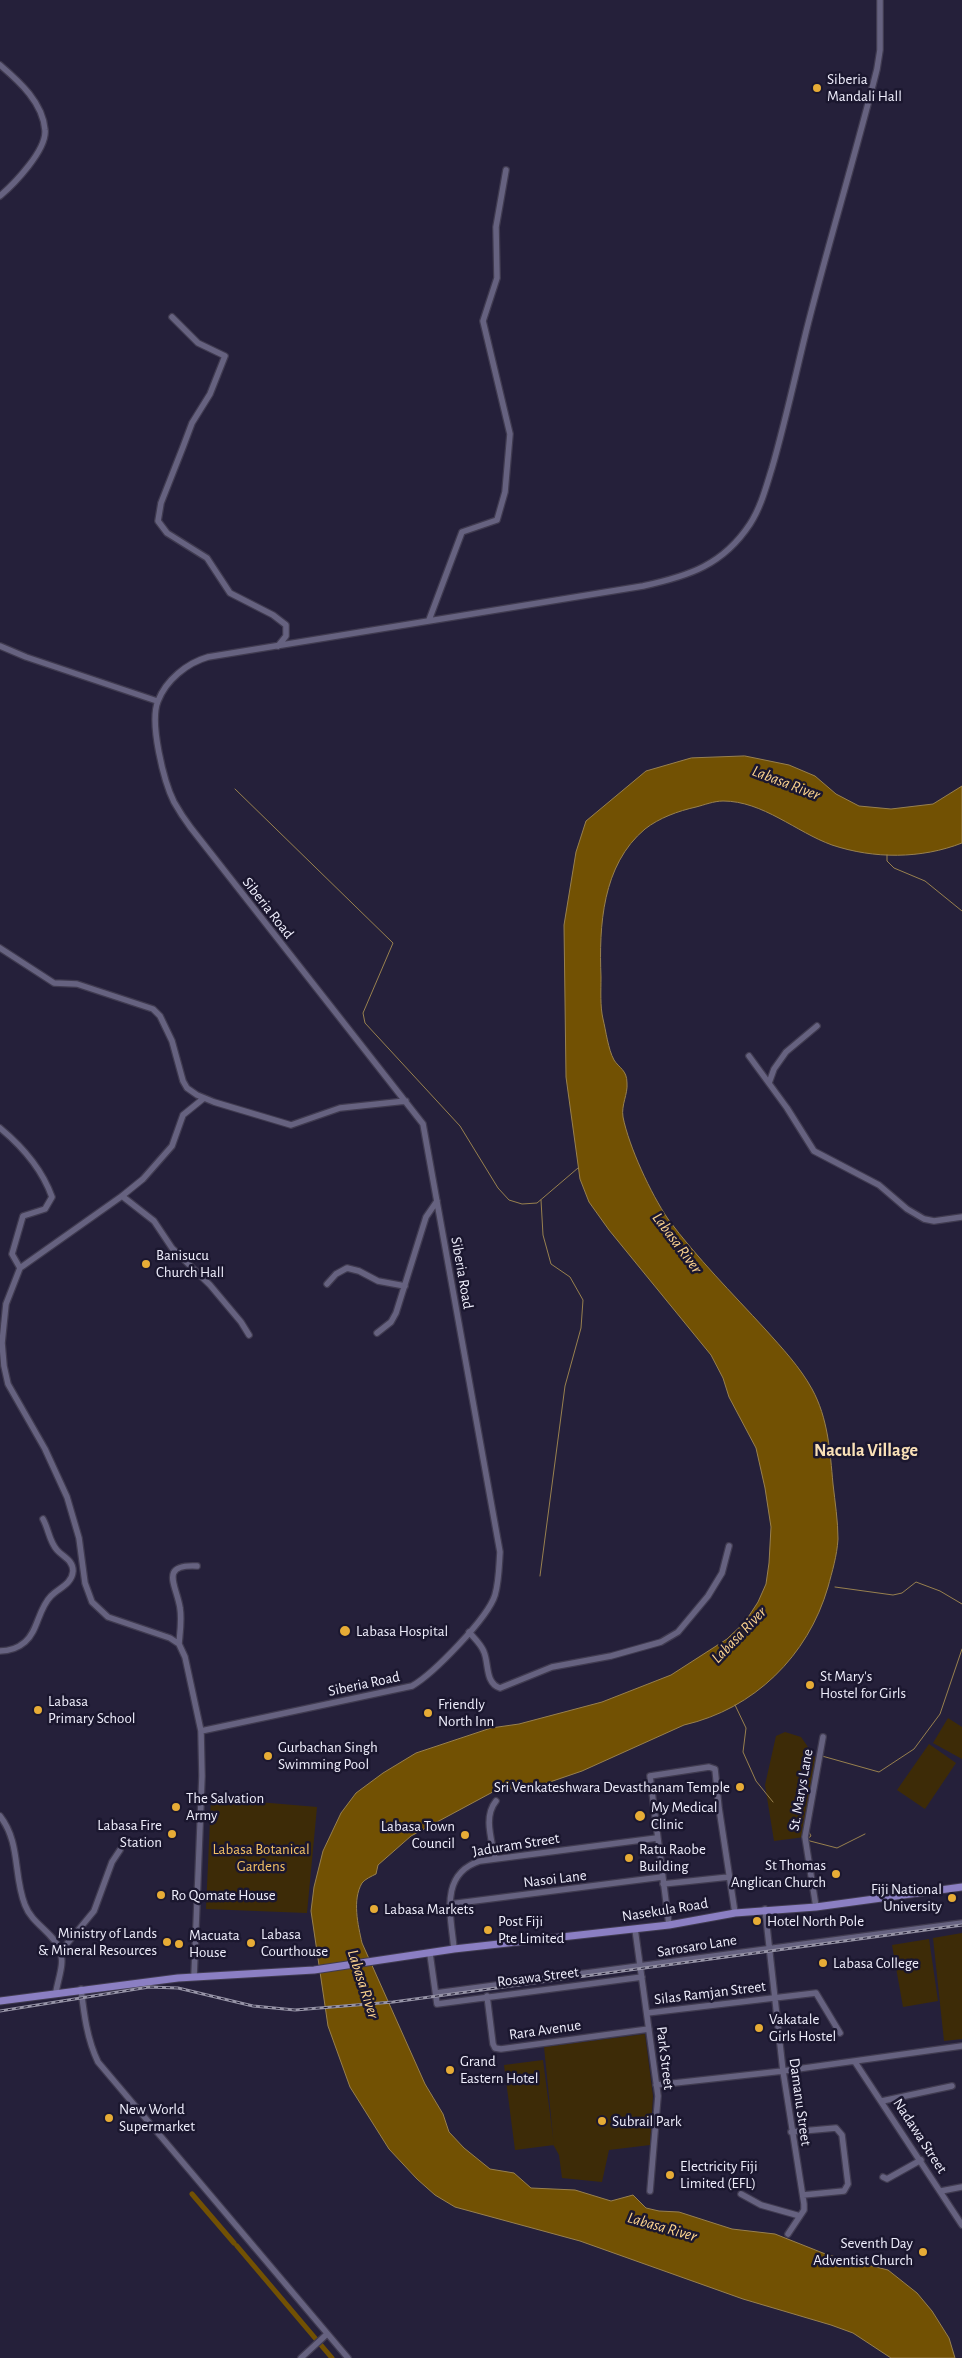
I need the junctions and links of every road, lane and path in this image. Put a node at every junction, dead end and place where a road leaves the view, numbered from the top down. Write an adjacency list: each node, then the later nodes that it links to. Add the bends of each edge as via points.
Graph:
1 (880, 0): 6 (street, via 877,69 778,447 750,524 721,556 682,578)
2 (0, 65): 4 (street, via 18,80 38,105 45,131 42,143 27,168)
3 (506, 170): 6 (street, via 496,227 497,278 483,321 510,434 505,492 497,520 462,532)
4 (0, 196)
5 (172, 317): 8 (street, via 198,344 225,356 210,394 192,423 158,521 167,533 207,558 230,593 265,610 286,625 286,636)
6 (429, 620): 8 (street)
7 (0, 646): 9 (street)
8 (278, 646): 9 (street, via 198,660 172,679)
9 (157, 702): 15 (street, Siberia Road, via 157,739 168,788 178,810 306,978)
10 (0, 948): 14 (street, via 54,983 77,984 153,1009 172,1041 182,1081)
11 (817, 1026): 13 (street, via 786,1052 774,1068)
12 (750, 1056): 13 (street)
13 (769, 1084): 19 (street, via 814,1151 824,1158 864,1176 924,1220)
14 (204, 1098): 15 (street, via 291,1125 340,1108); 17 (street, via 183,1115 172,1146)
15 (406, 1101): 18 (street, Siberia Road, via 423,1124)
16 (0, 1128): 20 (street, via 34,1161 52,1197 45,1209 24,1216 12,1254)
17 (122, 1196): 20 (street); 24 (street, via 154,1221 172,1248 210,1285)
18 (437, 1201): 22 (street, via 426,1217); 28 (street, Siberia Road, via 500,1552 494,1597)
19 (962, 1217)
20 (20, 1268): 29 (street, via 6,1304 2,1343 4,1366 8,1384 45,1449 67,1497 92,1602 108,1617 158,1632)
21 (327, 1284): 22 (street, via 347,1268 378,1281)
22 (406, 1286): 23 (street, via 391,1322)
23 (377, 1334)
24 (249, 1335)
25 (43, 1519): 30 (street, via 50,1540 71,1563 70,1581 42,1608 26,1641 16,1648)
26 (729, 1546): 28 (street, via 722,1573 708,1596 678,1632 661,1642 552,1667 500,1688 490,1680 485,1653)
27 (197, 1566): 29 (street, via 185,1565 173,1573 172,1581 180,1607)
28 (468, 1632): 31 (street, Siberia Road, via 427,1678 412,1686)
29 (179, 1644): 31 (street, via 185,1657)
30 (0, 1651)
31 (201, 1731): 53 (street)
32 (823, 1737): 42 (street, St. Marys Lane, via 805,1837)
33 (496, 1801): 37 (street, via 489,1812)
34 (0, 1816): 50 (street, via 14,1844 18,1881 26,1907)
35 (657, 1838): 37 (street, Jaduram Street); 38 (street, via 650,1776 709,1767 715,1769); 39 (street)
36 (120, 1850): 50 (street, via 112,1862 94,1911)
37 (495, 1859): 41 (street, Jaduram Street, via 469,1864 455,1878 450,1890)
38 (729, 1877): 39 (street, Nasoi Lane); 44 (street)
39 (662, 1880): 41 (street, Nasoi Lane); 46 (street)
40 (962, 1887): 42 (main road, Nasekula Road)
41 (450, 1904): 49 (street, Jaduram Street)
42 (816, 1907): 43 (main road, Nasekula Road)
43 (764, 1909): 44 (main road, Nasekula Road); 48 (street, Damanu Street)
44 (735, 1913): 46 (main road, Nasekula Road)
45 (962, 1923): 48 (street, Sarosaro Lane)
46 (669, 1926): 47 (main road, Nasekula Road)
47 (635, 1929): 49 (main road, Nasekula Road); 52 (street, Park Street)
48 (768, 1948): 52 (street, Sarosaro Lane); 59 (street, Damanu Street)
49 (454, 1949): 51 (main road, Nasekula Road)
50 (61, 1951): 56 (street, via 62,1966)
51 (430, 1954): 53 (main road, Nasekula Road, via 314,1970); 57 (street)
52 (641, 1967): 54 (street, Park Street); 57 (street, Sarosaro Lane)
53 (194, 1977): 55 (main road, Nasekula Road)
54 (642, 1977): 58 (street, Rosawa Street); 61 (street, Park Street)
55 (81, 1989): 56 (main road, Nasekula Road); 81 (street, via 82,2007 98,2062)
56 (56, 1992): 60 (main road, Nasekula Road)
57 (436, 1993): 58 (street, Rosawa Street, via 437,2004)
58 (487, 1996): 62 (street, Rara Avenue, via 495,2048)
59 (775, 1998): 61 (street, Silas Ramjan Street); 63 (street, Silas Ramjan Street, via 816,1993); 66 (street, Damanu Street)
60 (0, 2000)
61 (647, 2013): 62 (street, Park Street)
62 (649, 2029): 67 (street, Park Street)
63 (840, 2033)
64 (962, 2046): 65 (street)
65 (855, 2062): 66 (street); 69 (street, Nadawa Street)
66 (783, 2071): 67 (street); 70 (street, Damanu Street)
67 (656, 2085): 74 (street, Park Street, via 658,2106)
68 (952, 2086): 69 (street)
69 (882, 2101): 71 (street, Nadawa Street)
70 (792, 2132): 77 (street, Damanu Street); 77 (street, via 836,2128 842,2135 846,2188 844,2191)
71 (921, 2160): 72 (street, via 892,2178); 75 (street, Nadawa Street)
72 (883, 2177)
73 (962, 2187): 75 (street)
74 (650, 2191)
75 (941, 2191): 79 (street, Nadawa Street)
76 (741, 2194): 78 (street, via 762,2205)
77 (803, 2195): 78 (street, Damanu Street, via 804,2210)
78 (800, 2216): 80 (street, Damanu Street)
79 (962, 2225)
80 (788, 2234)
81 (325, 2336): 82 (street); 83 (street)
82 (301, 2358)
83 (348, 2358)

